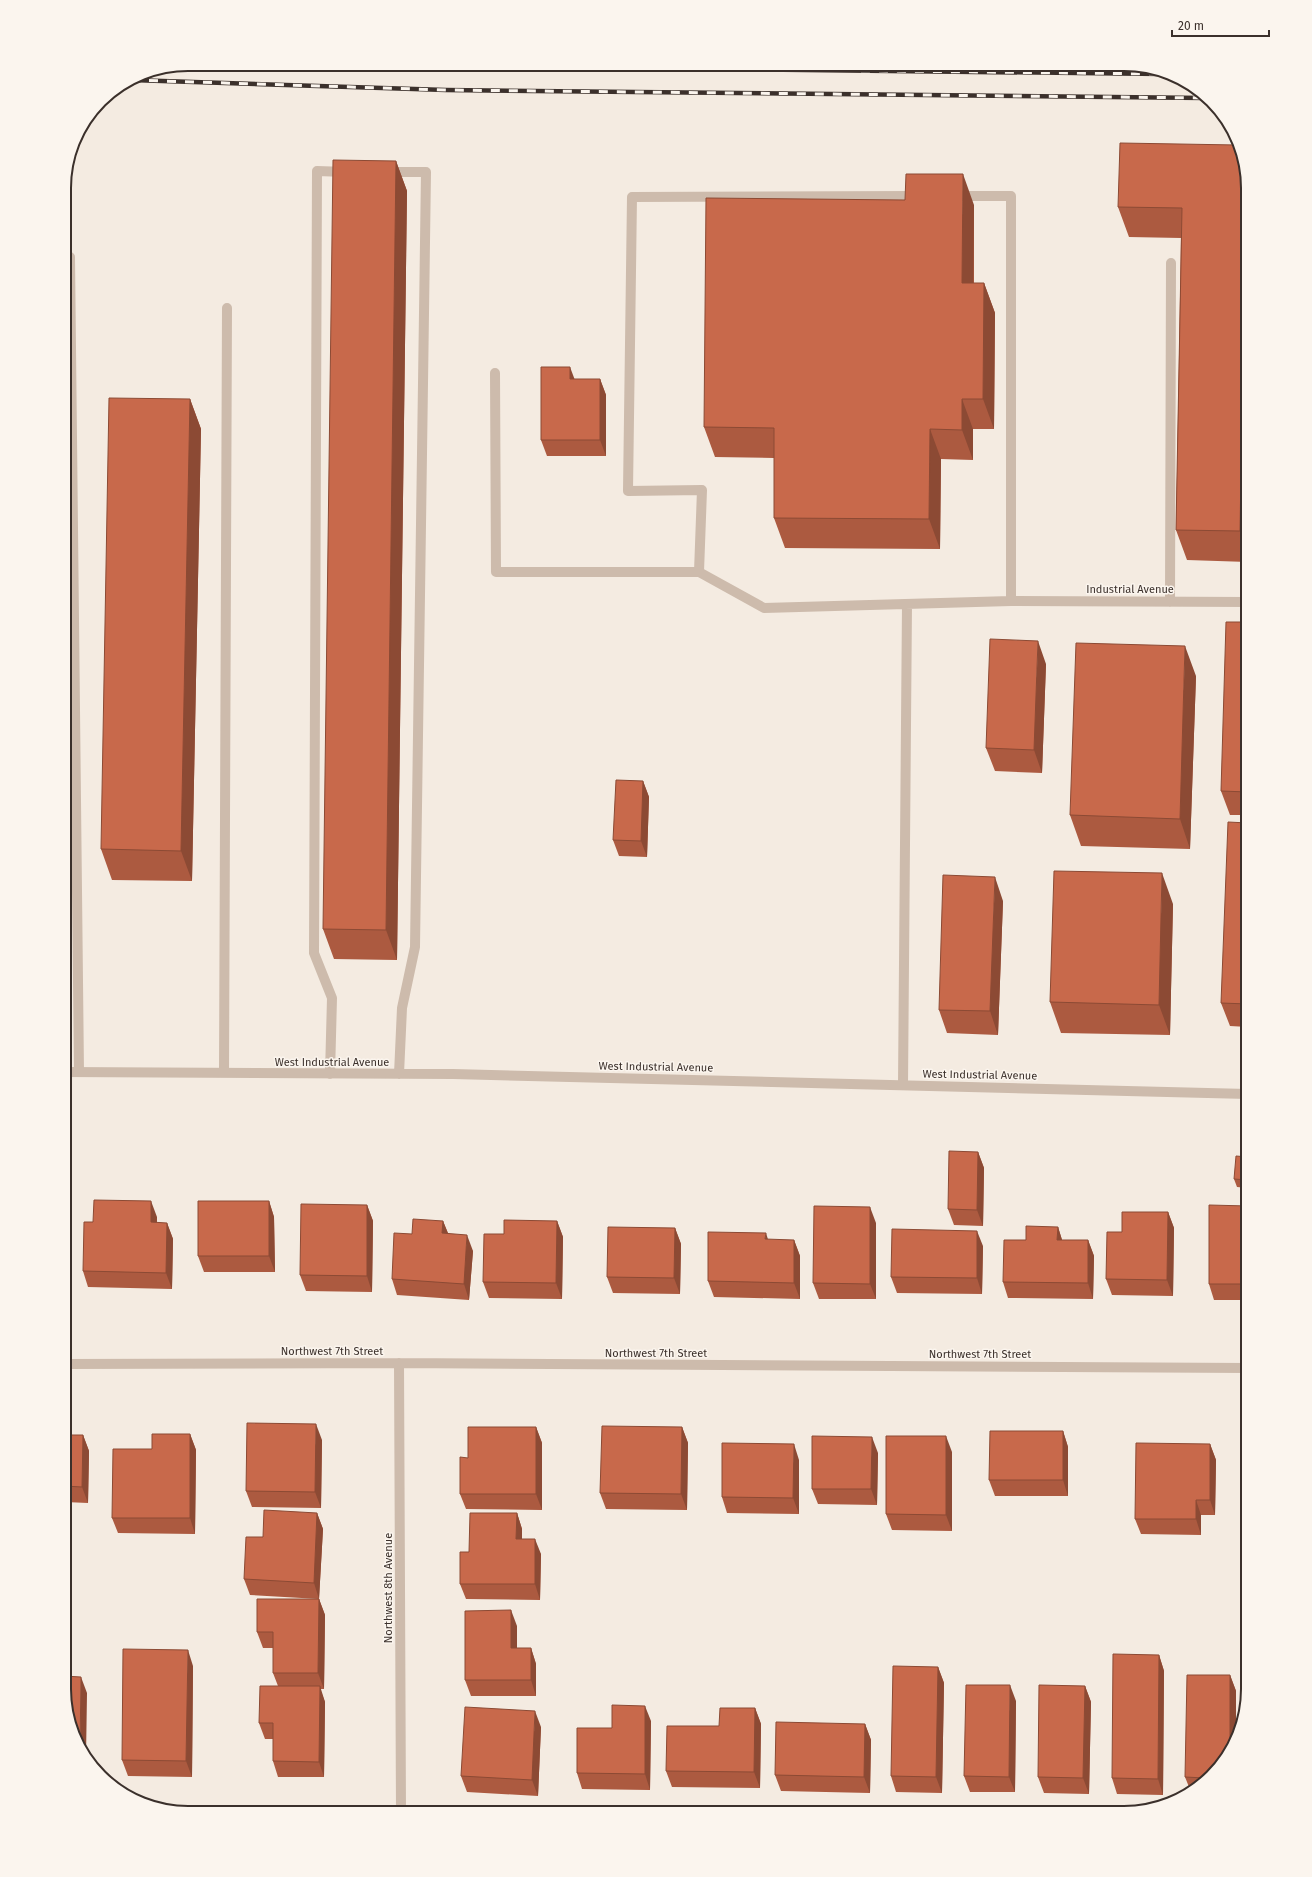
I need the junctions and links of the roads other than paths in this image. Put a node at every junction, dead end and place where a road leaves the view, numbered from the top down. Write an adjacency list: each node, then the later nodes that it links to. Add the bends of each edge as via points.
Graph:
1 (356, 172): 17 (street, via 317,172 314,953 332,998)
2 (380, 172): 18 (street, via 426,172 415,947 402,1008)
3 (924, 196): 9 (street, via 632,197 628,491 702,490)
4 (948, 196): 10 (street, via 1011,196)
5 (1171, 263): 11 (street)
6 (227, 308): 16 (street)
7 (71, 348): 15 (street)
8 (495, 373): 9 (street, via 496,572)
9 (699, 572): 13 (street, Industrial Avenue, via 764,608)
10 (1011, 600): 11 (street, Industrial Avenue); 13 (street, Industrial Avenue)
11 (1170, 602): 12 (street, Industrial Avenue)
12 (1241, 602)
13 (907, 604): 19 (street)
14 (71, 1072): 15 (street, West Industrial Avenue)
15 (79, 1072): 16 (street, West Industrial Avenue)
16 (224, 1073): 17 (street, West Industrial Avenue)
17 (330, 1074): 18 (street, West Industrial Avenue)
18 (399, 1074): 19 (street, West Industrial Avenue)
19 (903, 1085): 20 (street, West Industrial Avenue)
20 (1241, 1094)
21 (399, 1363): 22 (street, Northwest 7th Street); 23 (street, Northwest 7th Street); 24 (street, Northwest 8th Avenue)
22 (71, 1364)
23 (1241, 1368)
24 (401, 1806)

